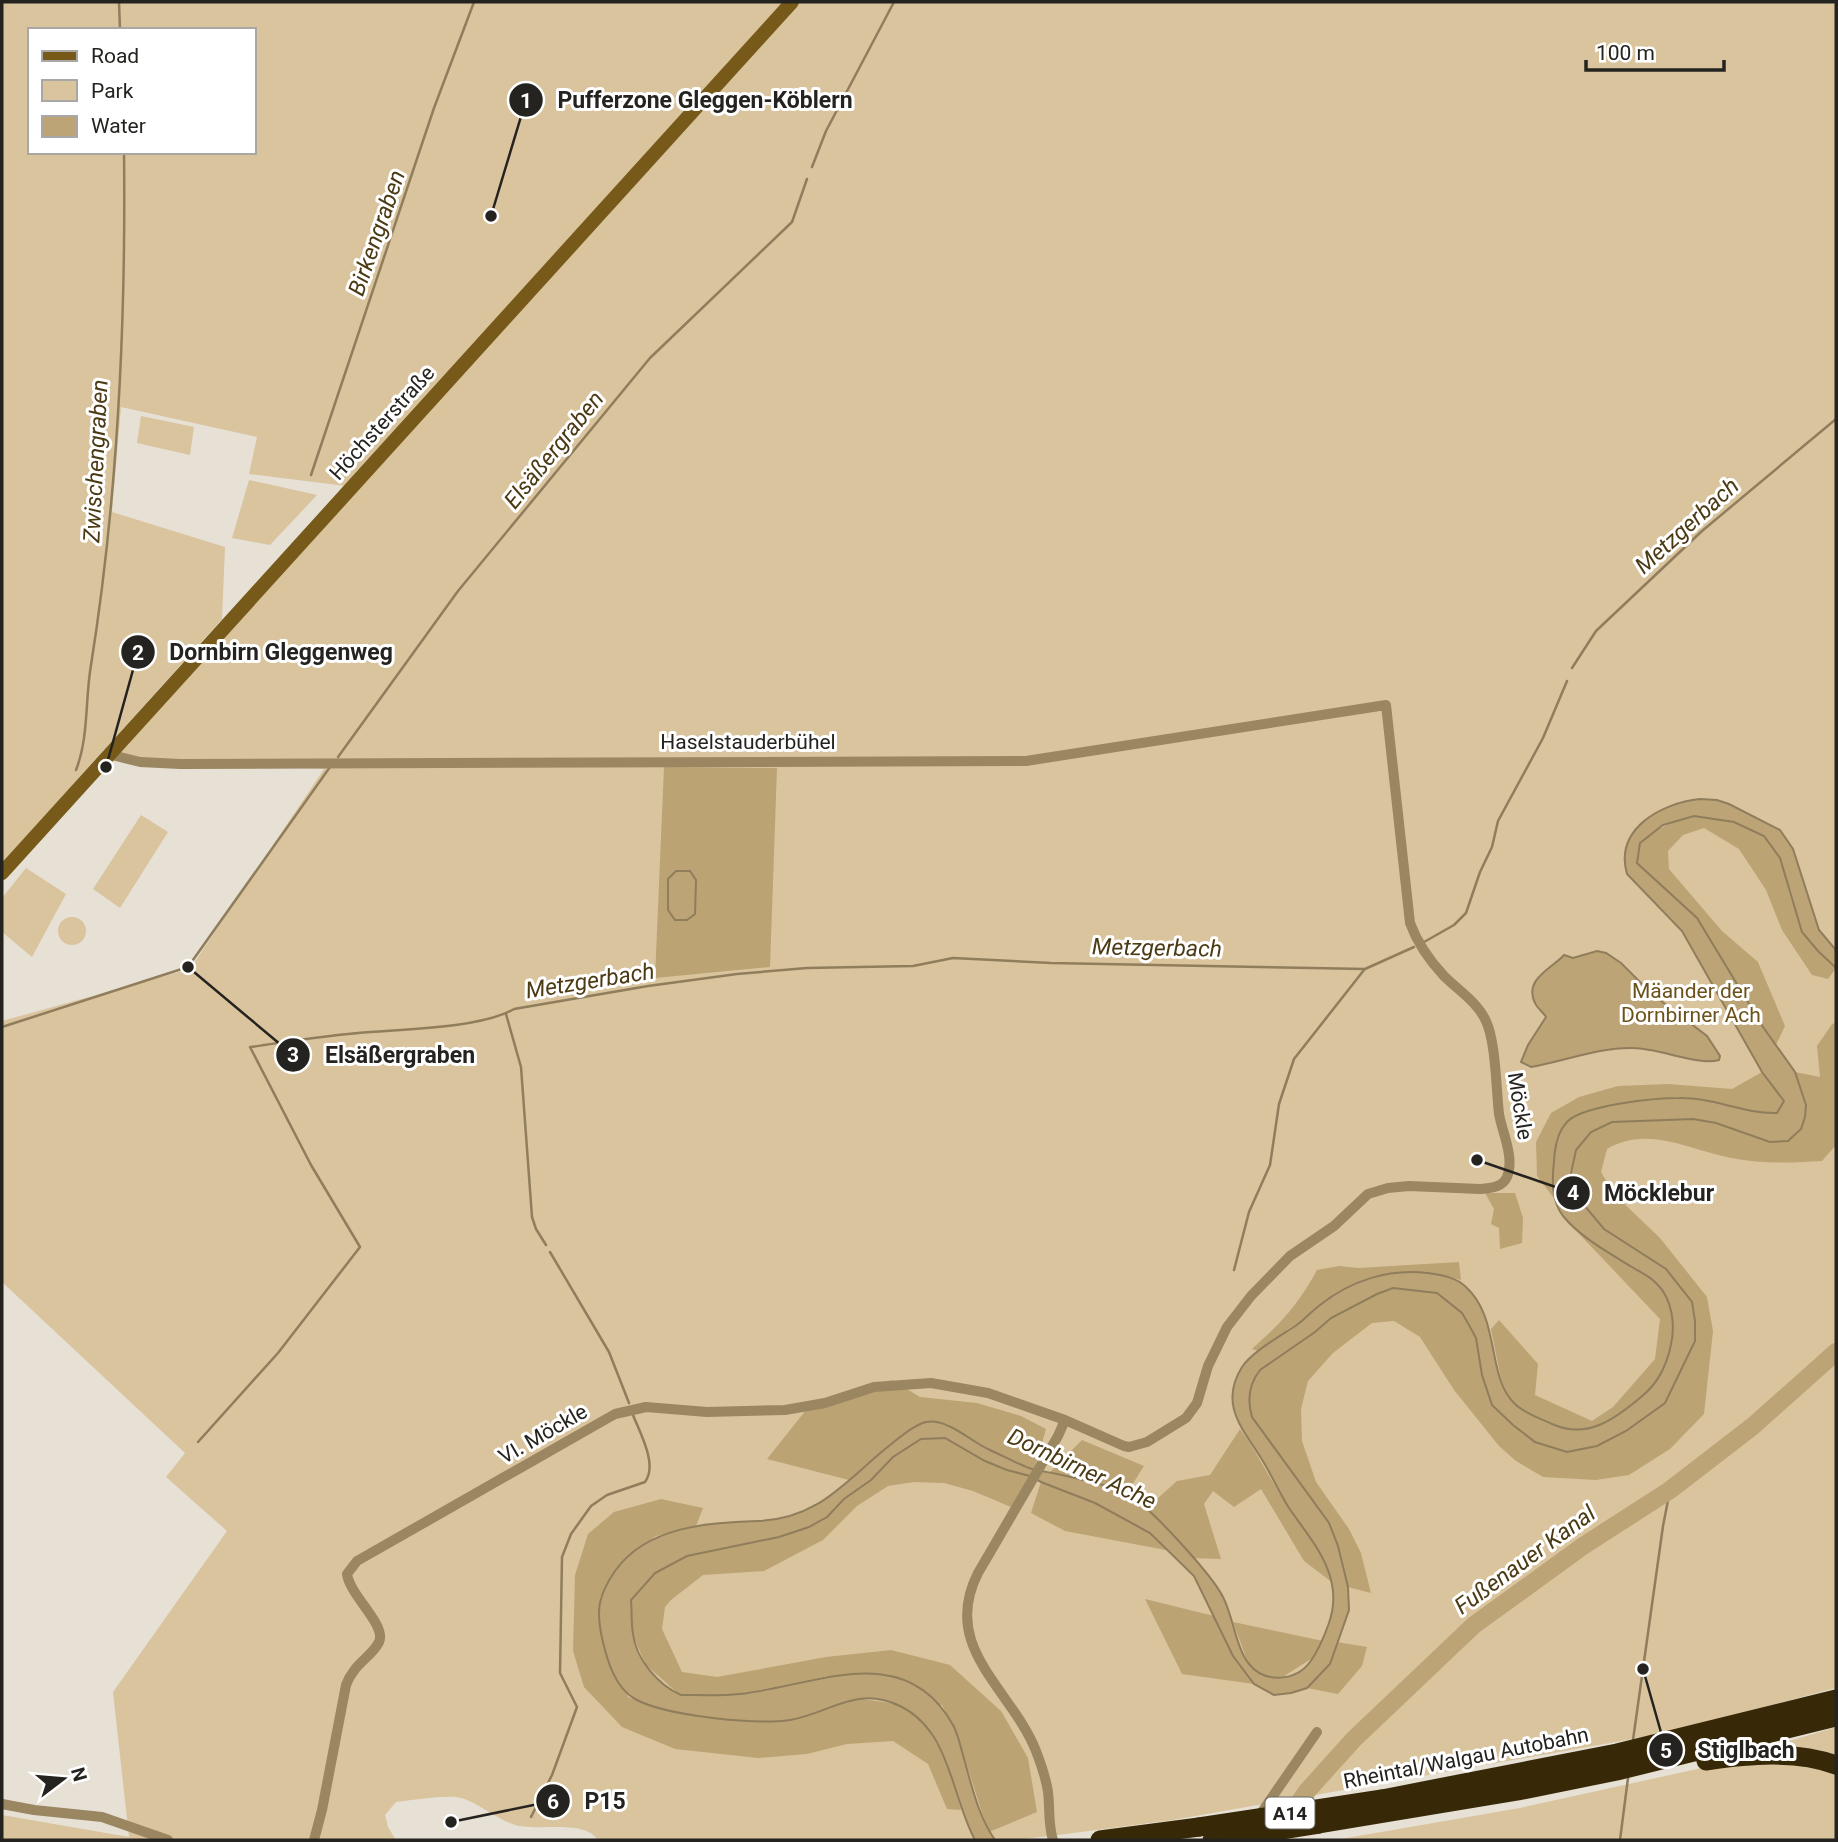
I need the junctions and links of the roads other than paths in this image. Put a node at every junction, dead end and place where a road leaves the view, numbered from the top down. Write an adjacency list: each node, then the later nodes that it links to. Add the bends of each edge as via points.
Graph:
1 (792, 2): 3 (main road, Höchsterstraße)
2 (1386, 705): 3 (street, Haselstauderbühel, via 1026,761 180,764 140,762); 5 (street, Möckle, via 1410,923 1432,961 1478,1007 1488,1024 1508,1150 1507,1177 1494,1188 1409,1186 1368,1194 1274,1271 1227,1327 1193,1410 1153,1440 1124,1446)
3 (108, 754): 4 (main road, Höchsterstraße)
4 (2, 873)
5 (1065, 1420): 14 (street, VI. Möckle, via 988,1393 931,1383 874,1387 785,1410 707,1412 646,1407 615,1415 350,1568 351,1589 376,1621 379,1642 355,1667 346,1685); 15 (street, via 971,1587 966,1614 983,1669 1023,1723 1036,1750 1048,1790)
6 (1836, 1699): 9 (highway, Rheintal/Walgau Autobahn / A14)
7 (1836, 1717): 9 (highway, Rheintal/Walgau Autobahn / A14)
8 (1317, 1732): 17 (street)
9 (1645, 1755): 10 (highway, via 1670,1767 1772,1756); 12 (highway, Rheintal/Walgau Autobahn / A14, bridge, via 1516,1782 1382,1799)
10 (1836, 1765)
11 (2, 1804): 13 (street, via 102,1817)
12 (1206, 1834): 16 (highway, Rheintal/Walgau Autobahn / A14)
13 (168, 1840)
14 (314, 1840)
15 (1053, 1840)
16 (1100, 1840)
17 (1244, 1840)

